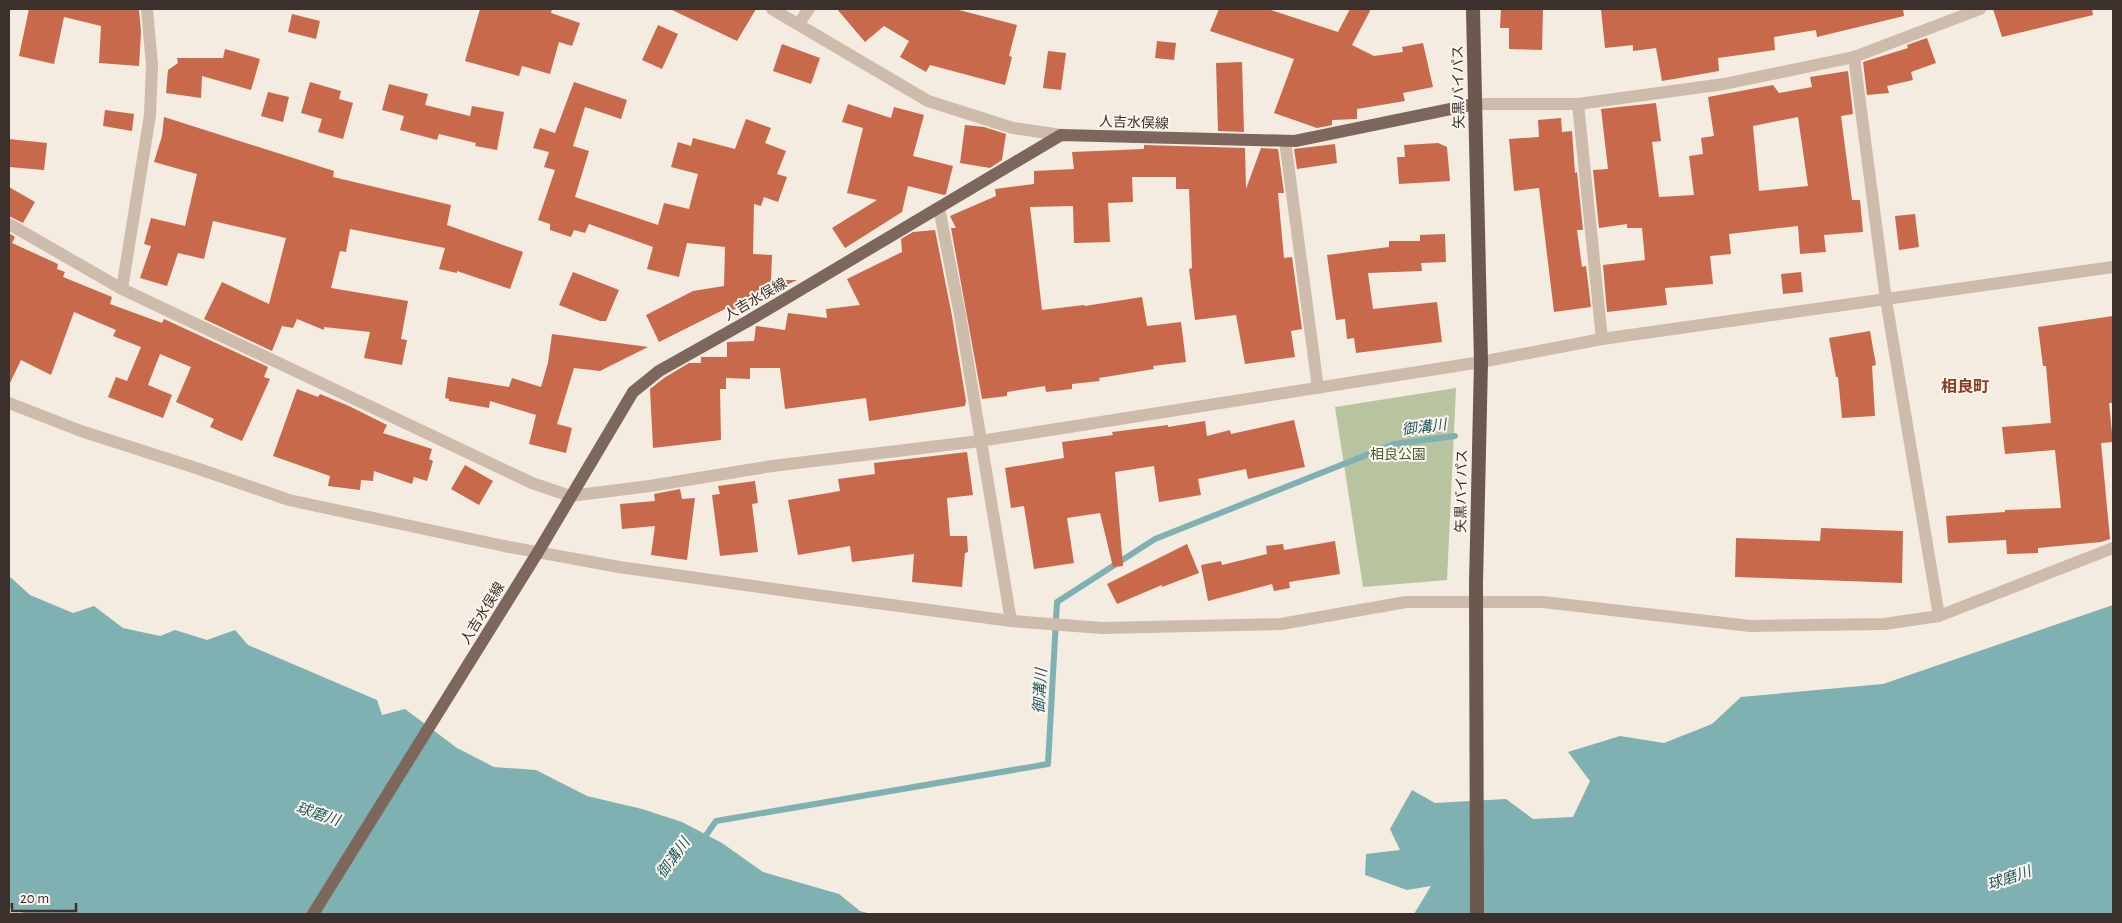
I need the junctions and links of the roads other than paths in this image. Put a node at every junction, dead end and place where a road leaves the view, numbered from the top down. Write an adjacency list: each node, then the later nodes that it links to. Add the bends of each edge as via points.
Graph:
1 (147, 9): 15 (street, via 152,65 150,115)
2 (772, 9): 6 (street)
3 (809, 9): 6 (street)
4 (1473, 9): 8 (highway, 矢黒バイパス)
5 (1980, 9): 7 (street)
6 (799, 23): 10 (street, via 928,101 1013,128)
7 (1854, 57): 9 (street, via 1724,84); 16 (street)
8 (1475, 104): 9 (street); 11 (main road, 人吉水俣線); 18 (highway, 矢黒バイパス)
9 (1578, 104): 17 (street)
10 (1061, 134): 11 (main road, 人吉水俣線); 12 (main road, 人吉水俣線)
11 (1285, 141): 19 (street)
12 (939, 208): 21 (street); 22 (main road, 人吉水俣線, via 659,370 632,392)
13 (9, 224): 15 (street)
14 (2113, 267): 16 (street)
15 (122, 289): 22 (street, via 523,479)
16 (1886, 300): 17 (street); 25 (street)
17 (1602, 339): 18 (street)
18 (1480, 362): 19 (street); 28 (highway, 矢黒バイパス, bridge, via 1476,583)
19 (1318, 388): 21 (street)
20 (9, 404): 24 (street, via 289,500)
21 (980, 441): 22 (street, via 772,466); 26 (street)
22 (570, 496): 24 (main road, 人吉水俣線)
23 (2113, 548): 25 (street)
24 (535, 557): 26 (street); 27 (main road, 人吉水俣線)
25 (1939, 616): 26 (street, via 1884,624 1750,626 1543,602 1406,602 1281,624 1102,628)
26 (1011, 621)
27 (313, 914)
28 (1477, 914)

